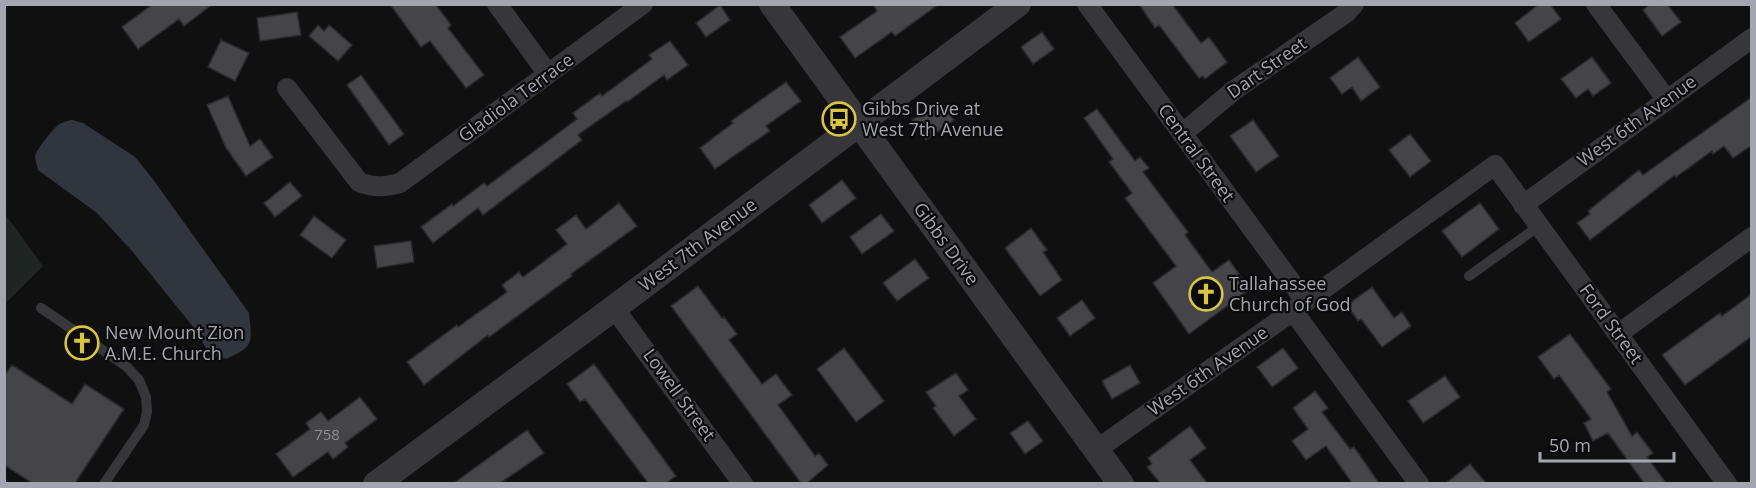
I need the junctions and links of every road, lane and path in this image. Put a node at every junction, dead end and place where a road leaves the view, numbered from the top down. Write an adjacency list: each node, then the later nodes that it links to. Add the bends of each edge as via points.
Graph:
1 (497, 4): 9 (street)
2 (643, 4): 9 (street, Gladiola Terrace)
3 (772, 4): 12 (street, Gibbs Drive)
4 (1018, 4): 12 (street, West 7th Avenue)
5 (1087, 4): 13 (street, Central Street)
6 (1354, 4): 13 (street, Dart Street, via 1233,90)
7 (1596, 4): 11 (street)
8 (1752, 38): 11 (street, West 6th Avenue)
9 (548, 74): 10 (street, Gladiola Terrace, via 400,183 387,187 359,183)
10 (287, 88)
11 (1667, 100): 15 (street, West 6th Avenue)
12 (859, 124): 21 (street, West 7th Avenue); 23 (street, Gibbs Drive)
13 (1182, 134): 19 (street, Central Street)
14 (1495, 165): 15 (street, Ford Street); 19 (street, West 6th Avenue)
15 (1523, 205): 16 (street, Ford Street)
16 (1539, 226): 18 (lane); 22 (street, Ford Street)
17 (1752, 237): 22 (street)
18 (1469, 276)
19 (1300, 306): 23 (street, West 6th Avenue); 28 (street, Central Street)
20 (41, 308): 24 (lane, via 126,366 140,380 146,397 144,425)
21 (614, 308): 25 (street, West 7th Avenue); 26 (street, Lowell Street)
22 (1618, 334): 29 (street, Ford Street)
23 (1096, 450): 27 (street, Gibbs Drive)
24 (108, 482)
25 (376, 483)
26 (742, 483)
27 (1121, 483)
28 (1419, 483)
29 (1727, 483)

